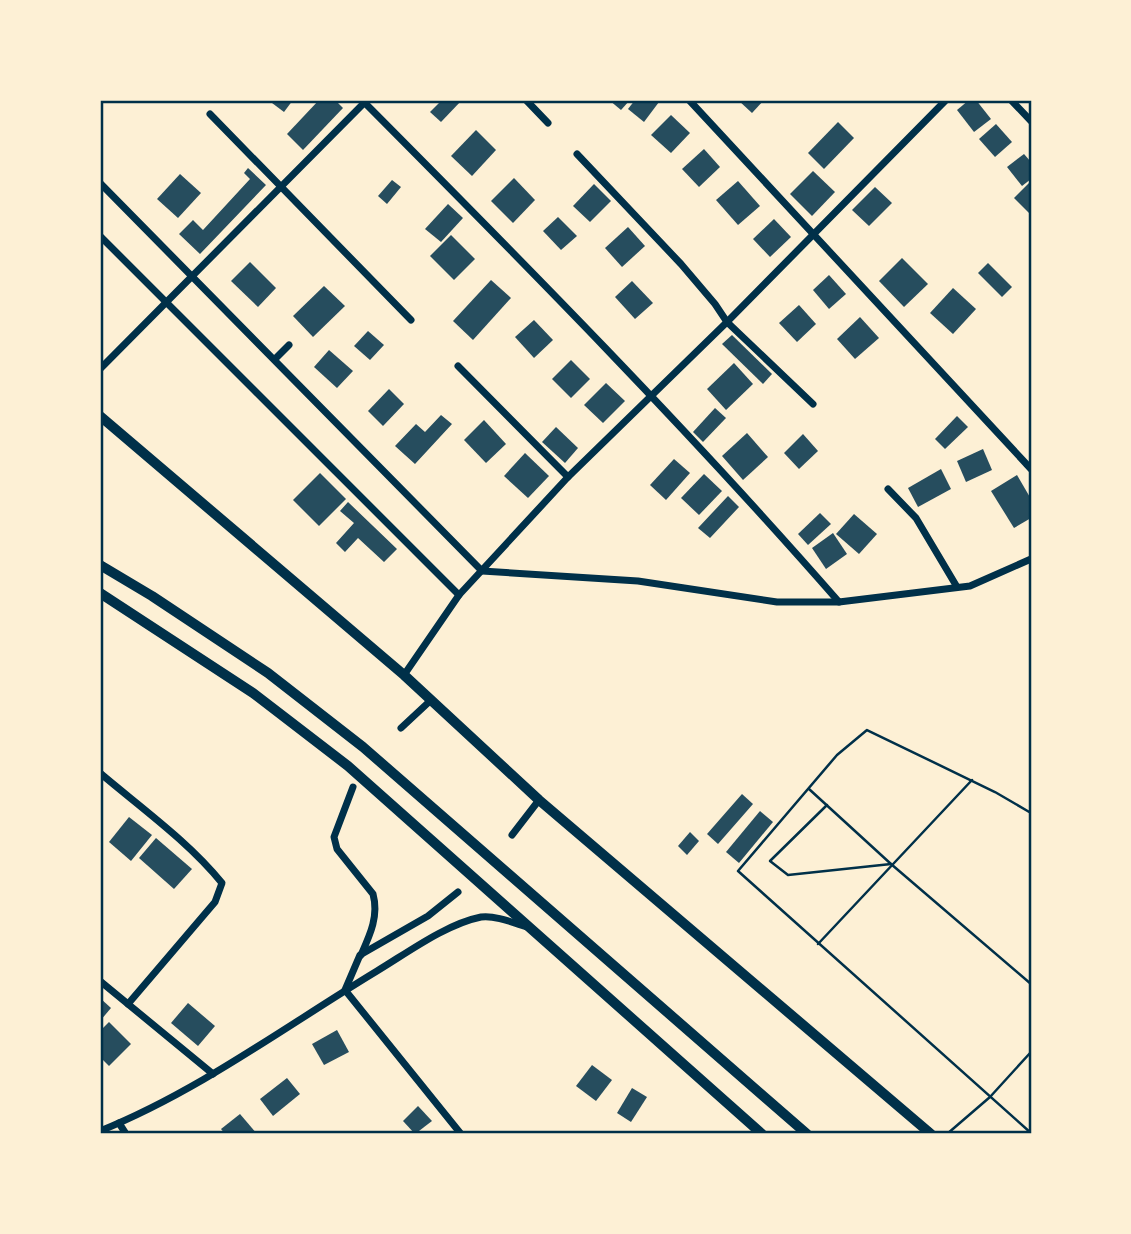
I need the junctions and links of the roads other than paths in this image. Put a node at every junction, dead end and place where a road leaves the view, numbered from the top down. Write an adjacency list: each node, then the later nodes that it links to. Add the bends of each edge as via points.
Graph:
1 (526, 100): 8 (street)
2 (689, 100): 12 (street)
3 (946, 100): 12 (street)
4 (1011, 100): 7 (street)
5 (365, 101): 11 (street); 22 (street)
6 (210, 114): 11 (street)
7 (1031, 121)
8 (548, 123)
9 (577, 154): 17 (street, via 681,264)
10 (100, 183): 14 (street)
11 (281, 188): 14 (street); 16 (street)
12 (813, 233): 17 (street); 25 (street)
13 (100, 236): 15 (street)
14 (194, 276): 15 (street); 19 (street)
15 (165, 302): 21 (street); 33 (street)
16 (411, 320)
17 (727, 322): 22 (street); 23 (street)
18 (289, 345): 19 (street)
19 (275, 359): 30 (street)
20 (458, 366): 26 (street)
21 (100, 369)
22 (649, 396): 26 (street); 34 (street)
23 (813, 404)
24 (100, 416): 35 (main road)
25 (1031, 469)
26 (568, 477): 30 (street)
27 (888, 489): 31 (street, via 916,518)
28 (1031, 559): 31 (street, via 970,586)
29 (100, 565): 55 (highway, via 268,673 363,747)
30 (482, 572): 33 (street); 34 (street, via 638,581 777,601)
31 (957, 587): 34 (street)
32 (100, 593): 43 (highway, via 253,693 337,758)
33 (459, 595): 35 (street)
34 (839, 602)
35 (404, 676): 36 (main road)
36 (430, 701): 37 (street); 40 (main road)
37 (401, 728)
38 (100, 773): 47 (street, via 222,883 215,902)
39 (353, 787): 44 (street, via 334,837 337,849 373,894 375,903 374,926)
40 (539, 800): 41 (street); 51 (main road)
41 (512, 835)
42 (458, 892): 44 (street, via 428,916)
43 (530, 928): 46 (street, via 482,917 445,931); 54 (highway)
44 (360, 955): 46 (street)
45 (100, 981): 47 (street)
46 (345, 990): 48 (street); 53 (street)
47 (128, 1004): 48 (street)
48 (213, 1074): 49 (street)
49 (119, 1124): 50 (street); 52 (street)
50 (100, 1131)
51 (929, 1133)
52 (126, 1134)
53 (461, 1134)
54 (762, 1134)
55 (807, 1134)

